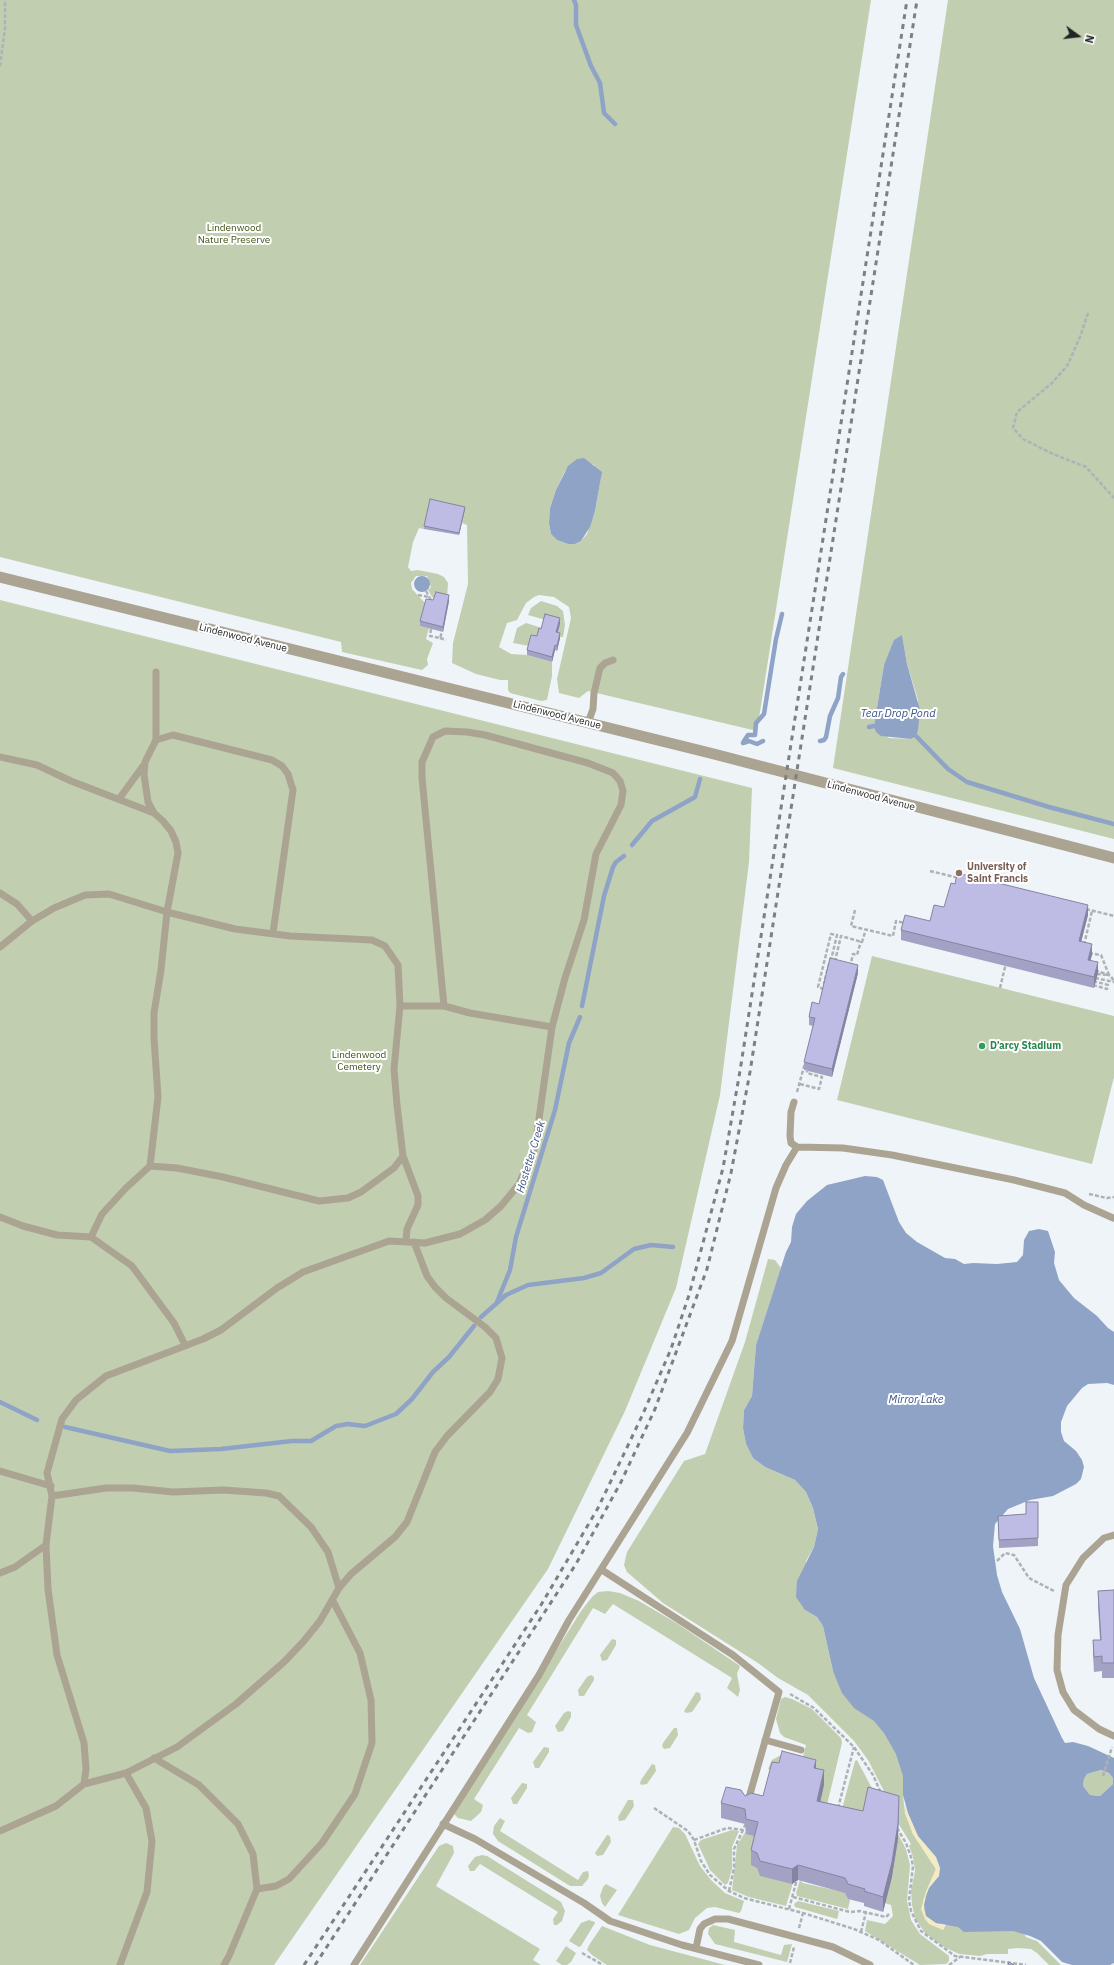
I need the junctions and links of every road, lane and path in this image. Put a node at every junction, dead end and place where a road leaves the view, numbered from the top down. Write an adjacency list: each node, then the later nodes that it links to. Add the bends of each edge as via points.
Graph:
1 (5, 0): 2 (path)
2 (0, 66)
3 (1088, 313): 4 (path, via 1067,366 1052,384 1017,412 1013,428 1023,439 1086,467)
4 (1114, 498)
5 (0, 577): 16 (street, Lindenwood Avenue)
6 (426, 591): 8 (path)
7 (418, 595): 8 (path)
8 (429, 597): 9 (path)
9 (434, 606)
10 (431, 629): 12 (path, via 430,636)
11 (442, 632): 12 (path)
12 (440, 638): 13 (path)
13 (446, 640)
14 (613, 660): 16 (lane, via 600,668)
15 (156, 672): 17 (lane)
16 (588, 723): 22 (street, Lindenwood Avenue)
17 (156, 740): 19 (lane); 34 (lane, via 173,735 272,760 282,766 288,774 293,790)
18 (0, 757): 20 (lane, via 37,765 70,781)
19 (145, 762): 20 (lane); 21 (lane, via 145,789)
20 (119, 799): 21 (lane)
21 (154, 813): 29 (lane, via 171,831 178,853)
22 (1114, 858)
23 (930, 871): 24 (path)
24 (965, 879)
25 (0, 893): 31 (lane, via 17,904)
26 (1078, 908): 28 (path)
27 (855, 910): 33 (path, via 851,926)
28 (1092, 911): 30 (path); 45 (path, via 1082,951 1101,955)
29 (167, 912): 31 (lane, via 122,897 97,893 68,901); 34 (lane, via 235,929); 59 (lane, via 154,1012 158,1097)
30 (1114, 916)
31 (32, 920): 36 (lane)
32 (904, 926): 33 (path, via 909,926 896,921 893,936)
33 (866, 930): 35 (path)
34 (273, 933): 51 (lane, via 372,940 385,946 398,965)
35 (861, 942): 43 (path, via 857,955 853,954); 50 (path, via 841,936 835,961 831,960 837,935 831,934 818,987)
36 (0, 947)
37 (1008, 959): 39 (path)
38 (1000, 962): 39 (path)
39 (1006, 964): 41 (path); 49 (path)
40 (835, 966): 47 (path, via 829,964 824,983)
41 (1012, 966)
42 (1089, 967): 45 (path)
43 (849, 969)
44 (1093, 973): 45 (path)
45 (1109, 975): 46 (path)
46 (1114, 982): 48 (path, via 1092,977 1091,981 1108,985 1107,989)
47 (826, 984)
48 (1088, 984)
49 (1000, 988)
50 (824, 989)
51 (400, 1006): 52 (lane); 58 (lane, via 394,1069)
52 (444, 1006): 53 (lane, via 470,1013); 53 (lane, via 422,762 430,742 445,731 467,732 517,743 606,769 620,780 623,791 621,805 596,854 584,920)
53 (552, 1026): 64 (lane, via 535,1148 519,1184 501,1206 477,1226 441,1239 425,1243)
54 (807, 1055): 55 (path, via 800,1084 819,1089 822,1077)
55 (807, 1071)
56 (794, 1102): 57 (lane, via 790,1112 790,1136 791,1143)
57 (797, 1147): 61 (lane, via 843,1148 892,1155 1014,1180 1065,1193 1084,1205); 72 (lane, via 776,1188 732,1341 687,1433)
58 (403, 1156): 59 (lane, via 394,1168 361,1192 348,1198 319,1201 177,1168); 63 (lane, via 418,1196 418,1205 407,1229)
59 (150, 1166): 62 (lane, via 102,1214)
60 (0, 1218): 62 (lane, via 57,1235)
61 (1114, 1218)
62 (91, 1237): 65 (lane, via 132,1266 174,1323)
63 (406, 1241): 64 (lane); 65 (lane, via 381,1243 303,1272 221,1330)
64 (414, 1242): 74 (lane, via 435,1287 496,1338 500,1348 501,1368 490,1392 435,1452 407,1522 395,1537 351,1574)
65 (185, 1345): 67 (lane, via 106,1376 76,1400 62,1418 47,1473)
66 (0, 1471): 67 (lane)
67 (51, 1486): 68 (lane)
68 (52, 1496): 70 (lane); 74 (lane, via 106,1488 133,1488 173,1492 224,1490 279,1496 311,1527 328,1552)
69 (1114, 1535): 76 (lane, via 1104,1538 1083,1558 1066,1585)
70 (46, 1545): 73 (lane); 86 (lane, via 48,1589 57,1655 84,1743)
71 (997, 1561): 76 (path, via 1005,1553 1014,1555 1029,1578 1059,1594)
72 (602, 1570): 77 (lane, via 733,1655); 92 (lane, via 569,1620 539,1675)
73 (0, 1573)
74 (339, 1588): 75 (lane)
75 (333, 1601): 83 (lane, via 303,1642 284,1662 236,1704 177,1747); 98 (lane, via 360,1653 371,1700 372,1743 355,1794 322,1843 289,1879 276,1886)
76 (1062, 1603): 78 (lane, via 1057,1670 1063,1692 1074,1710 1099,1729)
77 (780, 1692): 79 (lane); 80 (path, via 796,1697 814,1708)
78 (1114, 1736)
79 (765, 1740): 81 (lane); 88 (lane)
80 (854, 1747): 87 (path, via 873,1775); 90 (path)
81 (801, 1750)
82 (1111, 1750): 85 (path)
83 (154, 1758): 84 (lane); 98 (lane, via 199,1785 238,1824 253,1854)
84 (126, 1773): 86 (lane); 113 (lane, via 146,1808 152,1841 147,1892)
85 (1103, 1776)
86 (84, 1784): 95 (lane, via 56,1806)
87 (884, 1799)
88 (746, 1806)
89 (654, 1808): 96 (path, via 682,1825)
90 (837, 1812)
91 (747, 1820): 94 (path)
92 (443, 1824): 108 (lane, via 475,1839 610,1921); 115 (lane)
93 (895, 1824): 110 (path, via 911,1857 909,1900 914,1922 931,1940)
94 (742, 1830): 96 (path, via 727,1828); 99 (path, via 734,1849 734,1868)
95 (0, 1831)
96 (694, 1840): 99 (path, via 701,1861 710,1874)
97 (799, 1873): 100 (path)
98 (257, 1889): 114 (lane)
99 (729, 1891): 101 (path, via 744,1898)
100 (792, 1897): 101 (path); 102 (path, via 850,1912)
101 (789, 1909): 103 (path)
102 (866, 1912): 104 (path, via 886,1917); 106 (path)
103 (803, 1913): 105 (path); 106 (path)
104 (889, 1914)
105 (798, 1928)
106 (861, 1932): 119 (path, via 892,1948)
107 (795, 1945): 112 (path)
108 (696, 1948): 117 (lane); 118 (lane, via 700,1929 704,1924 715,1919 728,1918 833,1947)
109 (582, 1953): 116 (path)
110 (960, 1957): 111 (path); 120 (path)
111 (1001, 1962): 121 (path); 122 (path)
112 (790, 1963)
113 (120, 1965)
114 (224, 1965)
115 (354, 1965)
116 (603, 1965)
117 (760, 1965)
118 (870, 1965)
119 (914, 1965)
120 (949, 1965)
121 (997, 1965)
122 (1026, 1965)

